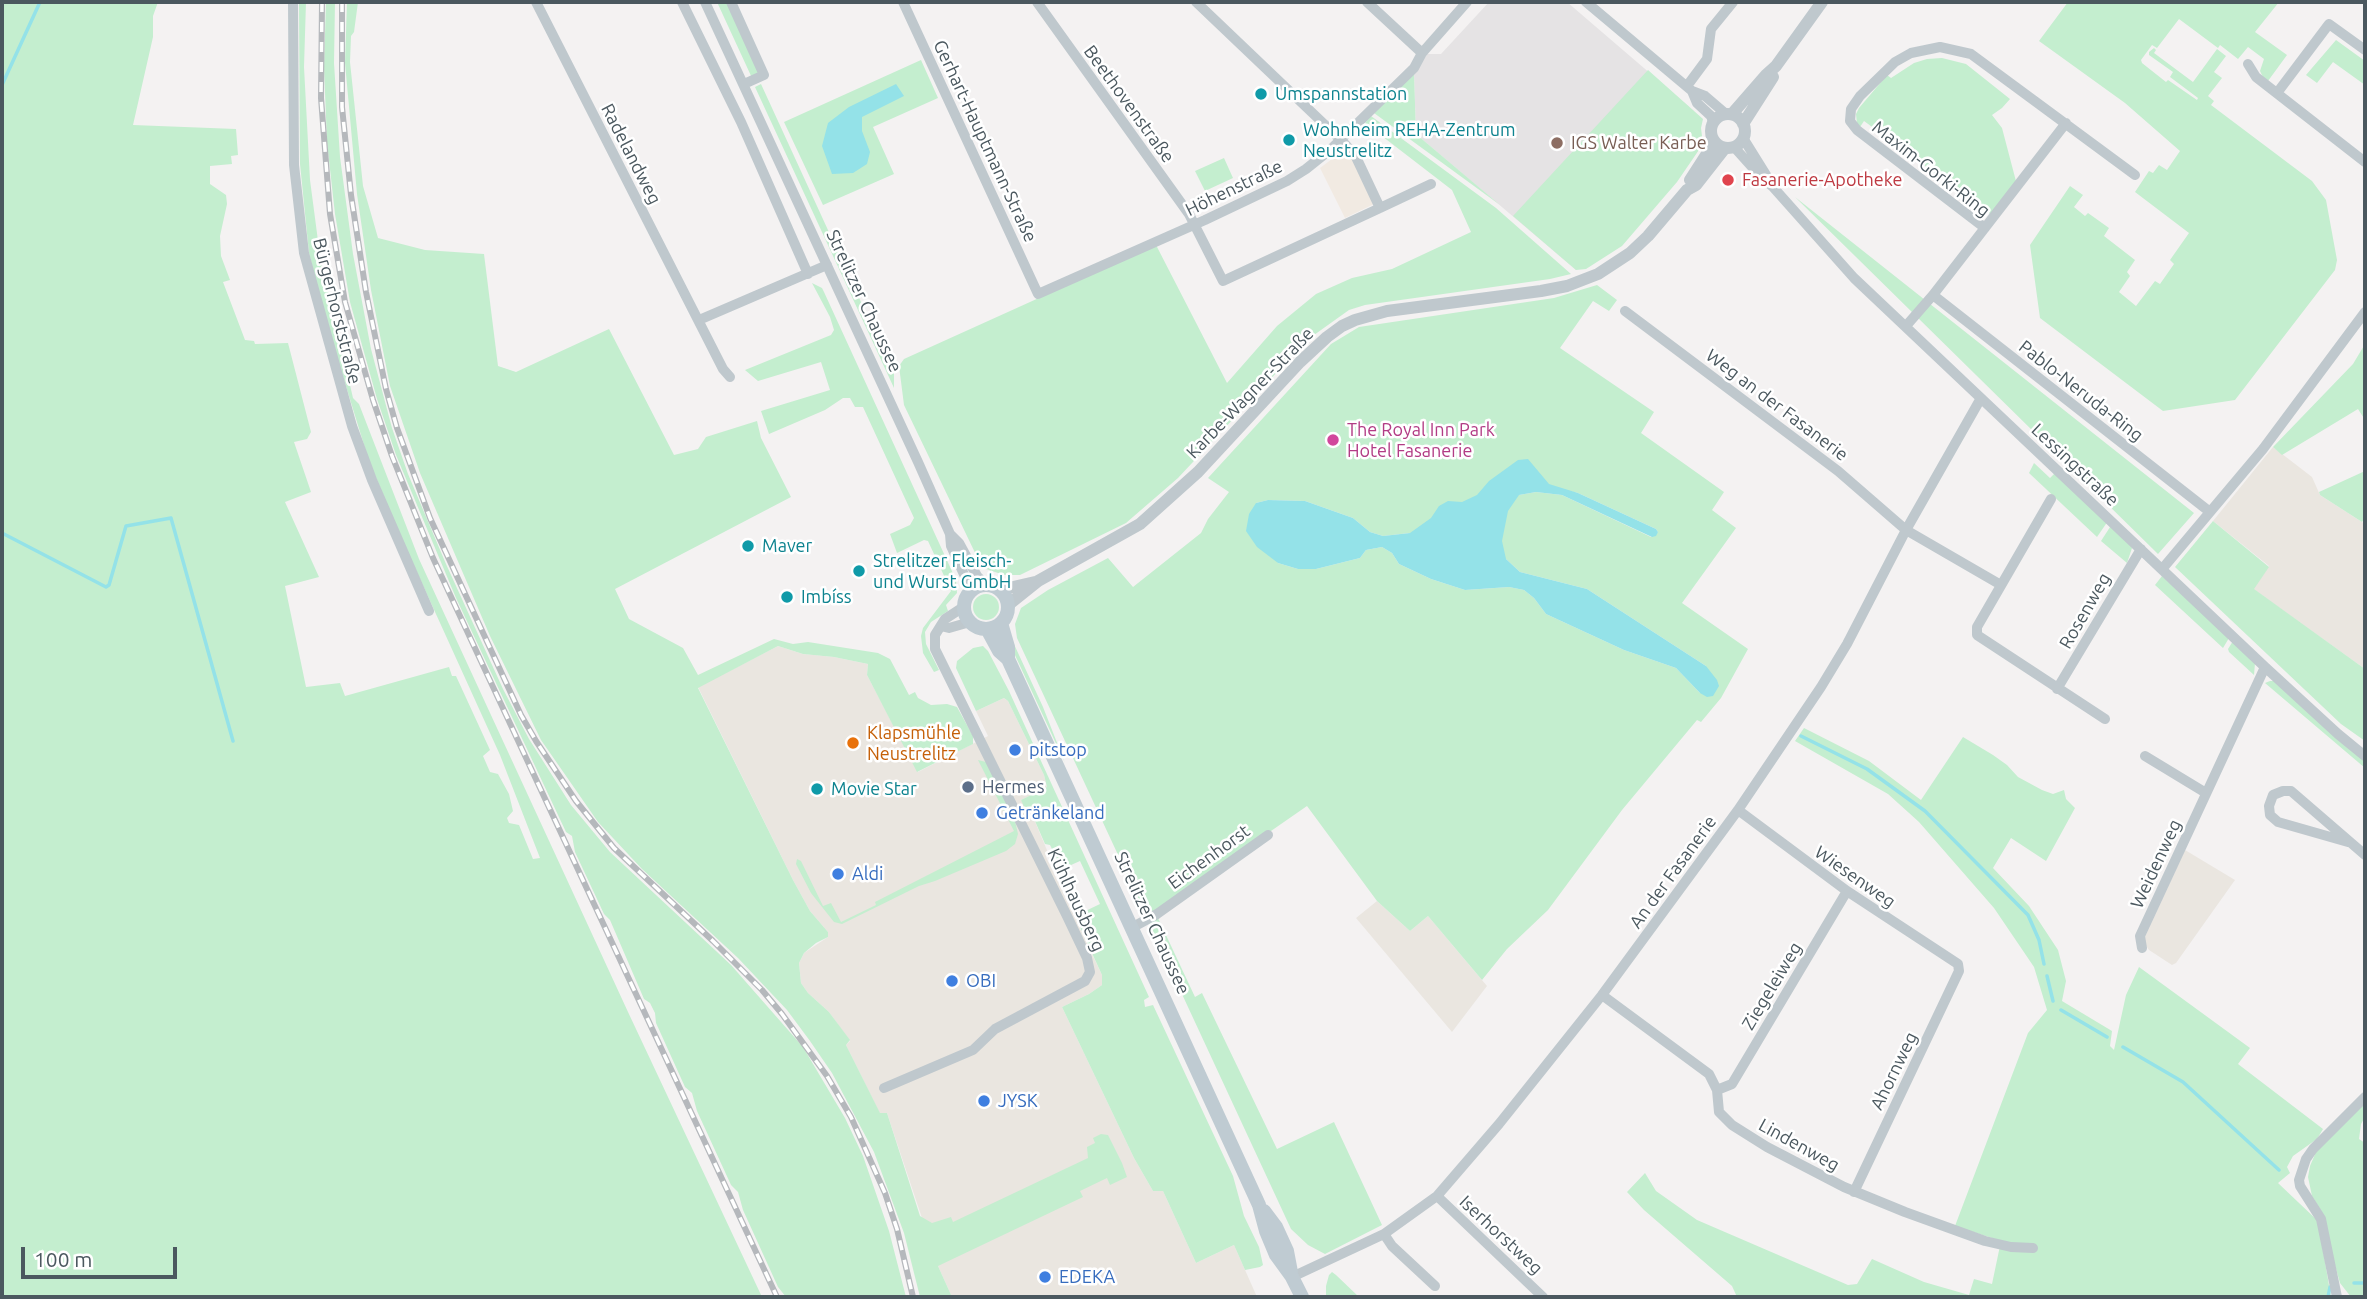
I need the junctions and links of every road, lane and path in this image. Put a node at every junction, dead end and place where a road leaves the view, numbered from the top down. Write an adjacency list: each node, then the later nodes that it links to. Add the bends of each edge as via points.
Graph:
1 (293, 2): 56 (street, Bürgerhorststraße, via 294,165 304,253 352,426)
2 (536, 2): 41 (street, Radelandweg)
3 (682, 2): 36 (street)
4 (705, 2): 18 (street, Strelitzer Chaussee)
5 (731, 2): 18 (street, via 764,75)
6 (903, 2): 37 (street, Gerhart-Hauptmann-Straße)
7 (1037, 2): 33 (street, Beethovenstraße)
8 (1196, 2): 26 (street)
9 (1367, 2): 15 (street)
10 (1467, 2): 15 (street, Höhenstraße)
11 (1733, 2): 19 (street, via 1711,29 1707,59)
12 (1822, 2): 17 (street)
13 (1590, 3): 19 (street)
14 (2365, 50): 20 (street, via 2329,24)
15 (1422, 53): 26 (street, Höhenstraße, via 1414,68)
16 (2248, 64): 20 (street, via 2256,78)
17 (1776, 66): 21 (street); 24 (street)
18 (744, 84): 35 (street, Strelitzer Chaussee)
19 (1689, 88): 21 (street); 23 (street)
20 (2277, 93): 28 (street)
21 (1729, 114): 23 (street); 24 (street)
22 (2063, 121): 29 (street, Maxim-Gorki-Ring); 34 (street); 34 (street, Maxim-Gorki-Ring, via 1971,54 1940,47 1895,62 1860,96 1851,109 1853,126)
23 (1713, 122): 25 (street)
24 (1743, 124): 27 (street)
25 (1713, 139): 27 (street, via 1717,145); 31 (street, Karbe-Wagner-Straße)
26 (1340, 140): 32 (street, via 1356,157); 33 (street, Höhenstraße, via 1287,181)
27 (1734, 144): 31 (street, Karbe-Wagner-Straße); 42 (street, Lessingstraße, via 1854,278)
28 (2365, 162)
29 (2135, 175)
30 (1431, 184): 32 (street)
31 (1687, 190): 51 (street, Karbe-Wagner-Straße, via 1630,253 1584,281 1387,311 1342,326 1300,362 1198,472 1140,524)
32 (1380, 208): 33 (street, Beethovenstraße, via 1223,281)
33 (1195, 224): 37 (street, Höhenstraße)
34 (1985, 228): 38 (street, Maxim-Gorki-Ring)
35 (827, 265): 36 (street); 48 (street, Strelitzer Chaussee)
36 (813, 272): 41 (street)
37 (1038, 294)
38 (1933, 295): 42 (street, Maxim-Gorki-Ring); 46 (street, Pablo-Neruda-Ring)
39 (1625, 311): 47 (street, Weg an der Fasanerie, via 1839,471)
40 (2365, 312): 46 (street)
41 (699, 320): 43 (street, Radelandweg)
42 (1906, 326): 44 (street, Lessingstraße)
43 (730, 377)
44 (1981, 398): 47 (street, An der Fasanerie); 49 (street, Lessingstraße)
45 (2051, 499): 52 (street)
46 (2210, 512): 50 (street)
47 (1906, 530): 52 (street); 68 (street, An der Fasanerie, via 1834,666)
48 (950, 534): 53 (street, Strelitzer Chaussee, via 977,576); 54 (street, Strelitzer Chaussee, via 967,581)
49 (2141, 549): 50 (street, Lessingstraße); 63 (street, Rosenweg)
50 (2163, 568): 62 (street, Lessingstraße)
51 (1038, 581): 53 (street, Karbe-Wagner-Straße); 55 (street, Karbe-Wagner-Straße)
52 (2001, 584): 63 (street, via 1977,635)
53 (993, 588): 54 (main road, via 978,587); 55 (main road, Strelitzer Chaussee)
54 (967, 599): 57 (main road, Strelitzer Chaussee); 59 (street)
55 (1008, 605): 58 (main road)
56 (429, 611)
57 (970, 622): 59 (street); 60 (main road)
58 (1001, 623): 60 (main road); 61 (main road, Strelitzer Chaussee)
59 (941, 626): 77 (street, Kühlhausberg, via 935,642 938,656 1067,916 1090,972 1085,981 995,1029 973,1049)
60 (987, 629): 61 (main road, Strelitzer Chaussee)
61 (1008, 659): 73 (main road, Strelitzer Chaussee)
62 (2265, 667): 66 (street, Lessingstraße); 67 (street, Weidenweg)
63 (2057, 689): 64 (street)
64 (2105, 719)
65 (2145, 756): 67 (street)
66 (2365, 756)
67 (2206, 793): 74 (street, Weidenweg, via 2140,936)
68 (1738, 810): 72 (street, Wiesenweg); 76 (street, An der Fasanerie)
69 (1268, 835): 73 (street, Eichenhorst)
70 (2348, 842): 70 (street, via 2291,791 2273,795 2270,815 2278,822); 71 (street)
71 (2365, 855)
72 (1847, 891): 75 (street, Wiesenweg); 78 (street, Ziegeleiweg, via 1732,1084)
73 (1133, 927): 84 (main road, Strelitzer Chaussee, via 1259,1205 1276,1255)
74 (2142, 948)
75 (1958, 964): 80 (street, Ahornweg, via 1959,971)
76 (1602, 995): 78 (street, Lindenweg, via 1709,1074); 81 (street, An der Fasanerie)
77 (884, 1088)
78 (1717, 1090): 80 (street, Lindenweg, via 1719,1112 1732,1125)
79 (2365, 1097): 88 (street, via 2313,1149 2299,1180 2321,1219)
80 (1854, 1192): 83 (street, Lindenweg, via 1985,1241)
81 (1437, 1195): 82 (street, An der Fasanerie); 87 (street, Iserhorstweg)
82 (1384, 1234): 84 (street, An der Fasanerie); 85 (street)
83 (2033, 1248)
84 (1292, 1276): 86 (main road, Strelitzer Chaussee)
85 (1435, 1286)
86 (1302, 1297)
87 (1543, 1297)
88 (2337, 1297)

